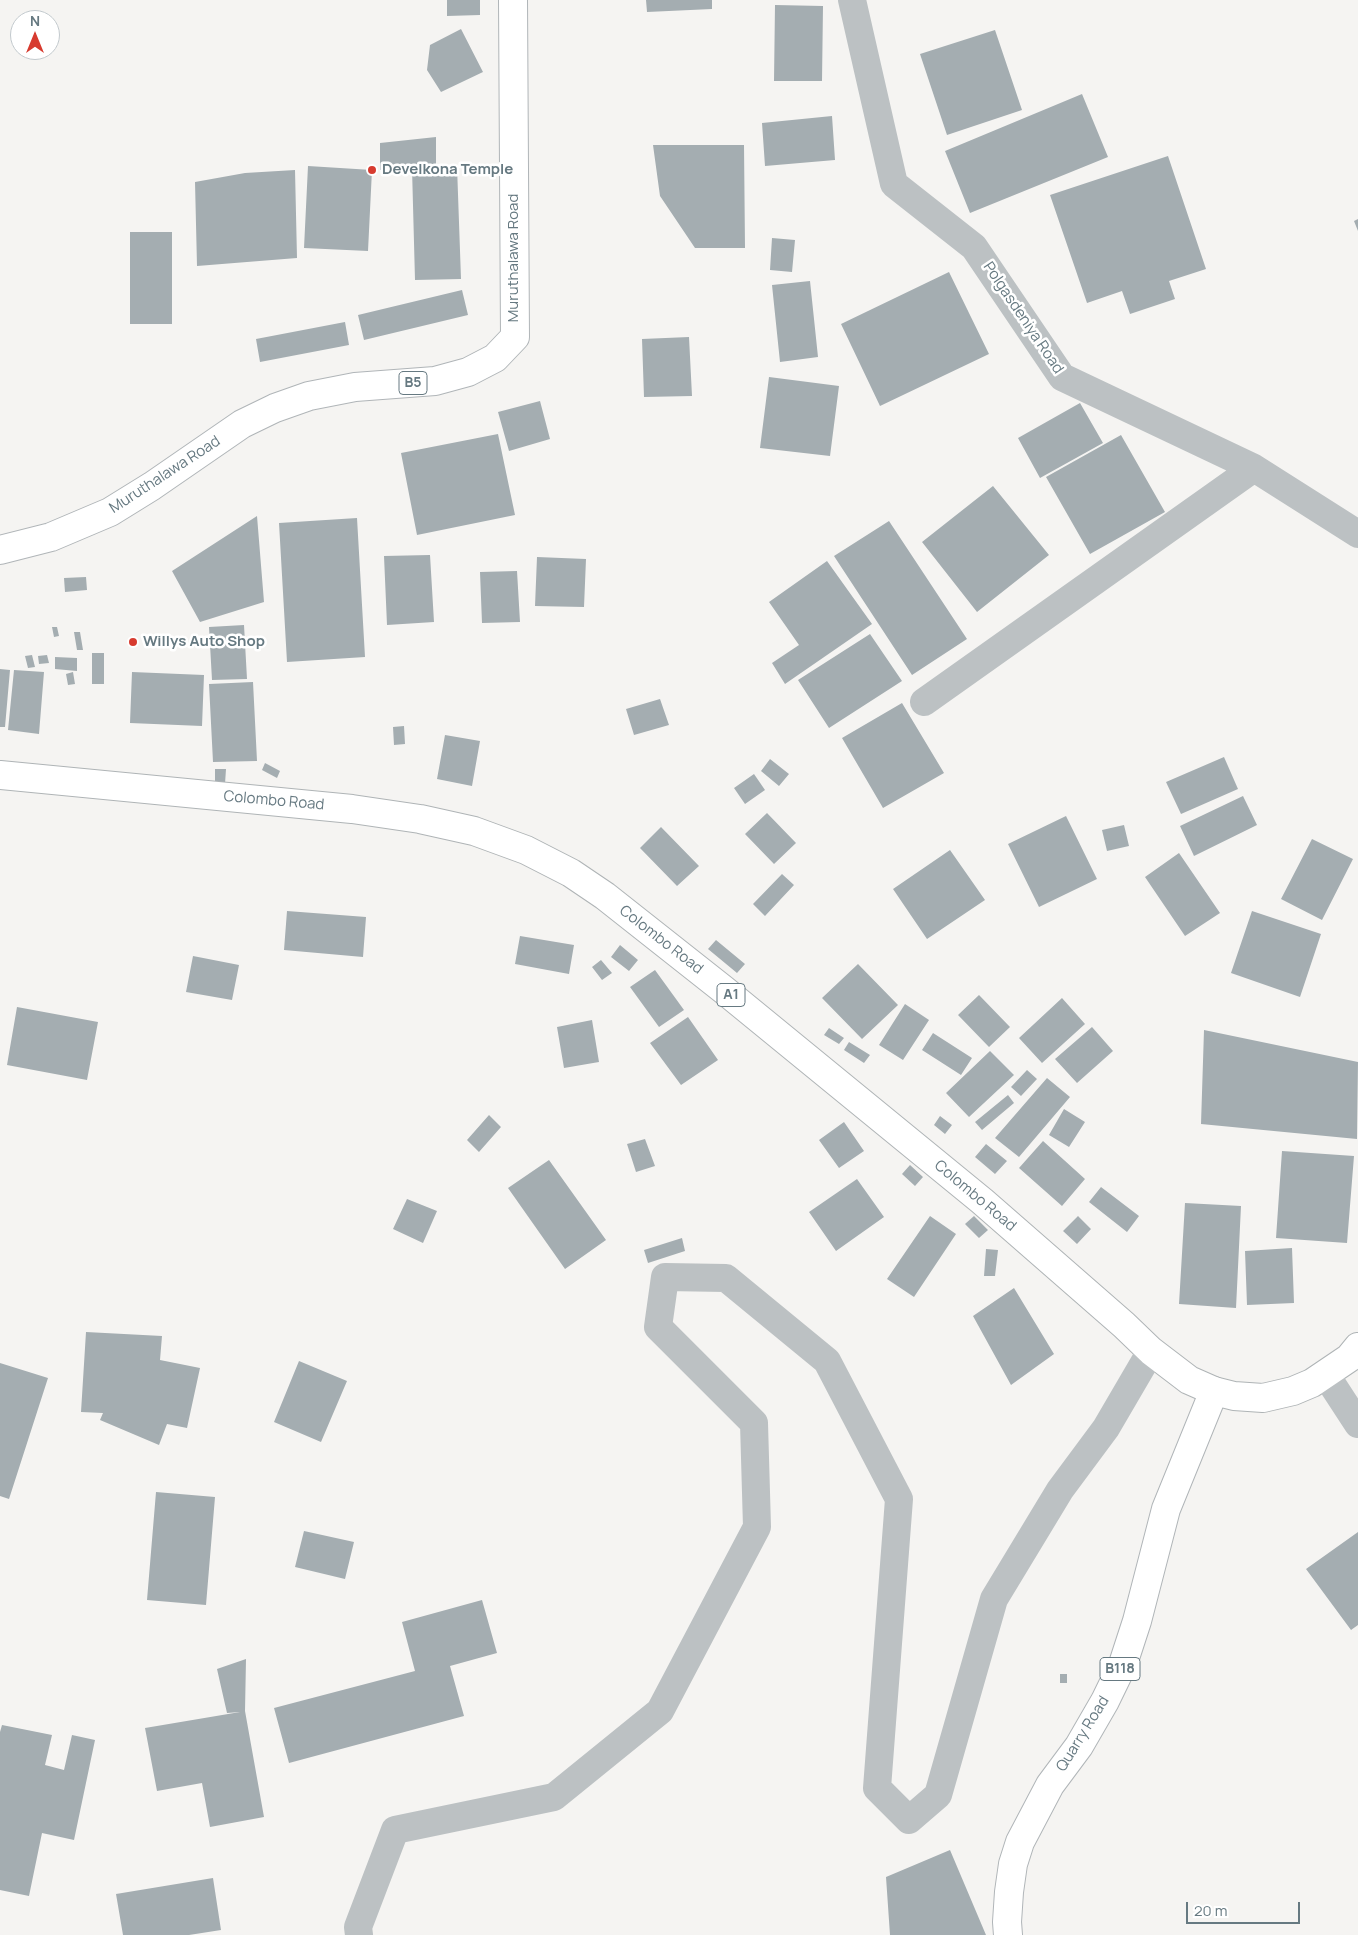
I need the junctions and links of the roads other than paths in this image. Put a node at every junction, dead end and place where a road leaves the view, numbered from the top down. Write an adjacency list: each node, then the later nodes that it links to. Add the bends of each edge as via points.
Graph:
1 (513, 0): 5 (main road, Muruthalawa Road / B5, via 515,337 495,358 468,372 435,381 308,396 275,408 242,424 110,512 51,537)
2 (852, 0): 3 (street, Polgasdeniya Road, via 894,184 974,247 1062,377)
3 (1254, 468): 4 (street, Polgasdeniya Road); 6 (street)
4 (1358, 534)
5 (0, 550)
6 (924, 702)
7 (0, 775): 9 (main road, Colombo Road / A1, via 362,810 474,831 526,850 606,896 724,990 982,1201)
8 (1358, 1347): 10 (main road, Colombo Road / A1)
9 (1151, 1351): 11 (main road, Colombo Road / A1, via 1189,1380); 13 (street, via 1106,1428 1060,1490 994,1599 938,1795 909,1820 877,1788 899,1498 827,1361 726,1278 665,1277 658,1327 754,1423 757,1527 660,1711 554,1796 395,1830 358,1927)
10 (1326, 1375): 11 (main road, Colombo Road / A1, via 1293,1392 1263,1398); 12 (street)
11 (1214, 1391): 14 (main road, Quarry Road / B118, via 1166,1508 1123,1664 1079,1746 1050,1785 1020,1842 1009,1892)
12 (1358, 1424)
13 (359, 1935)
14 (1008, 1935)

